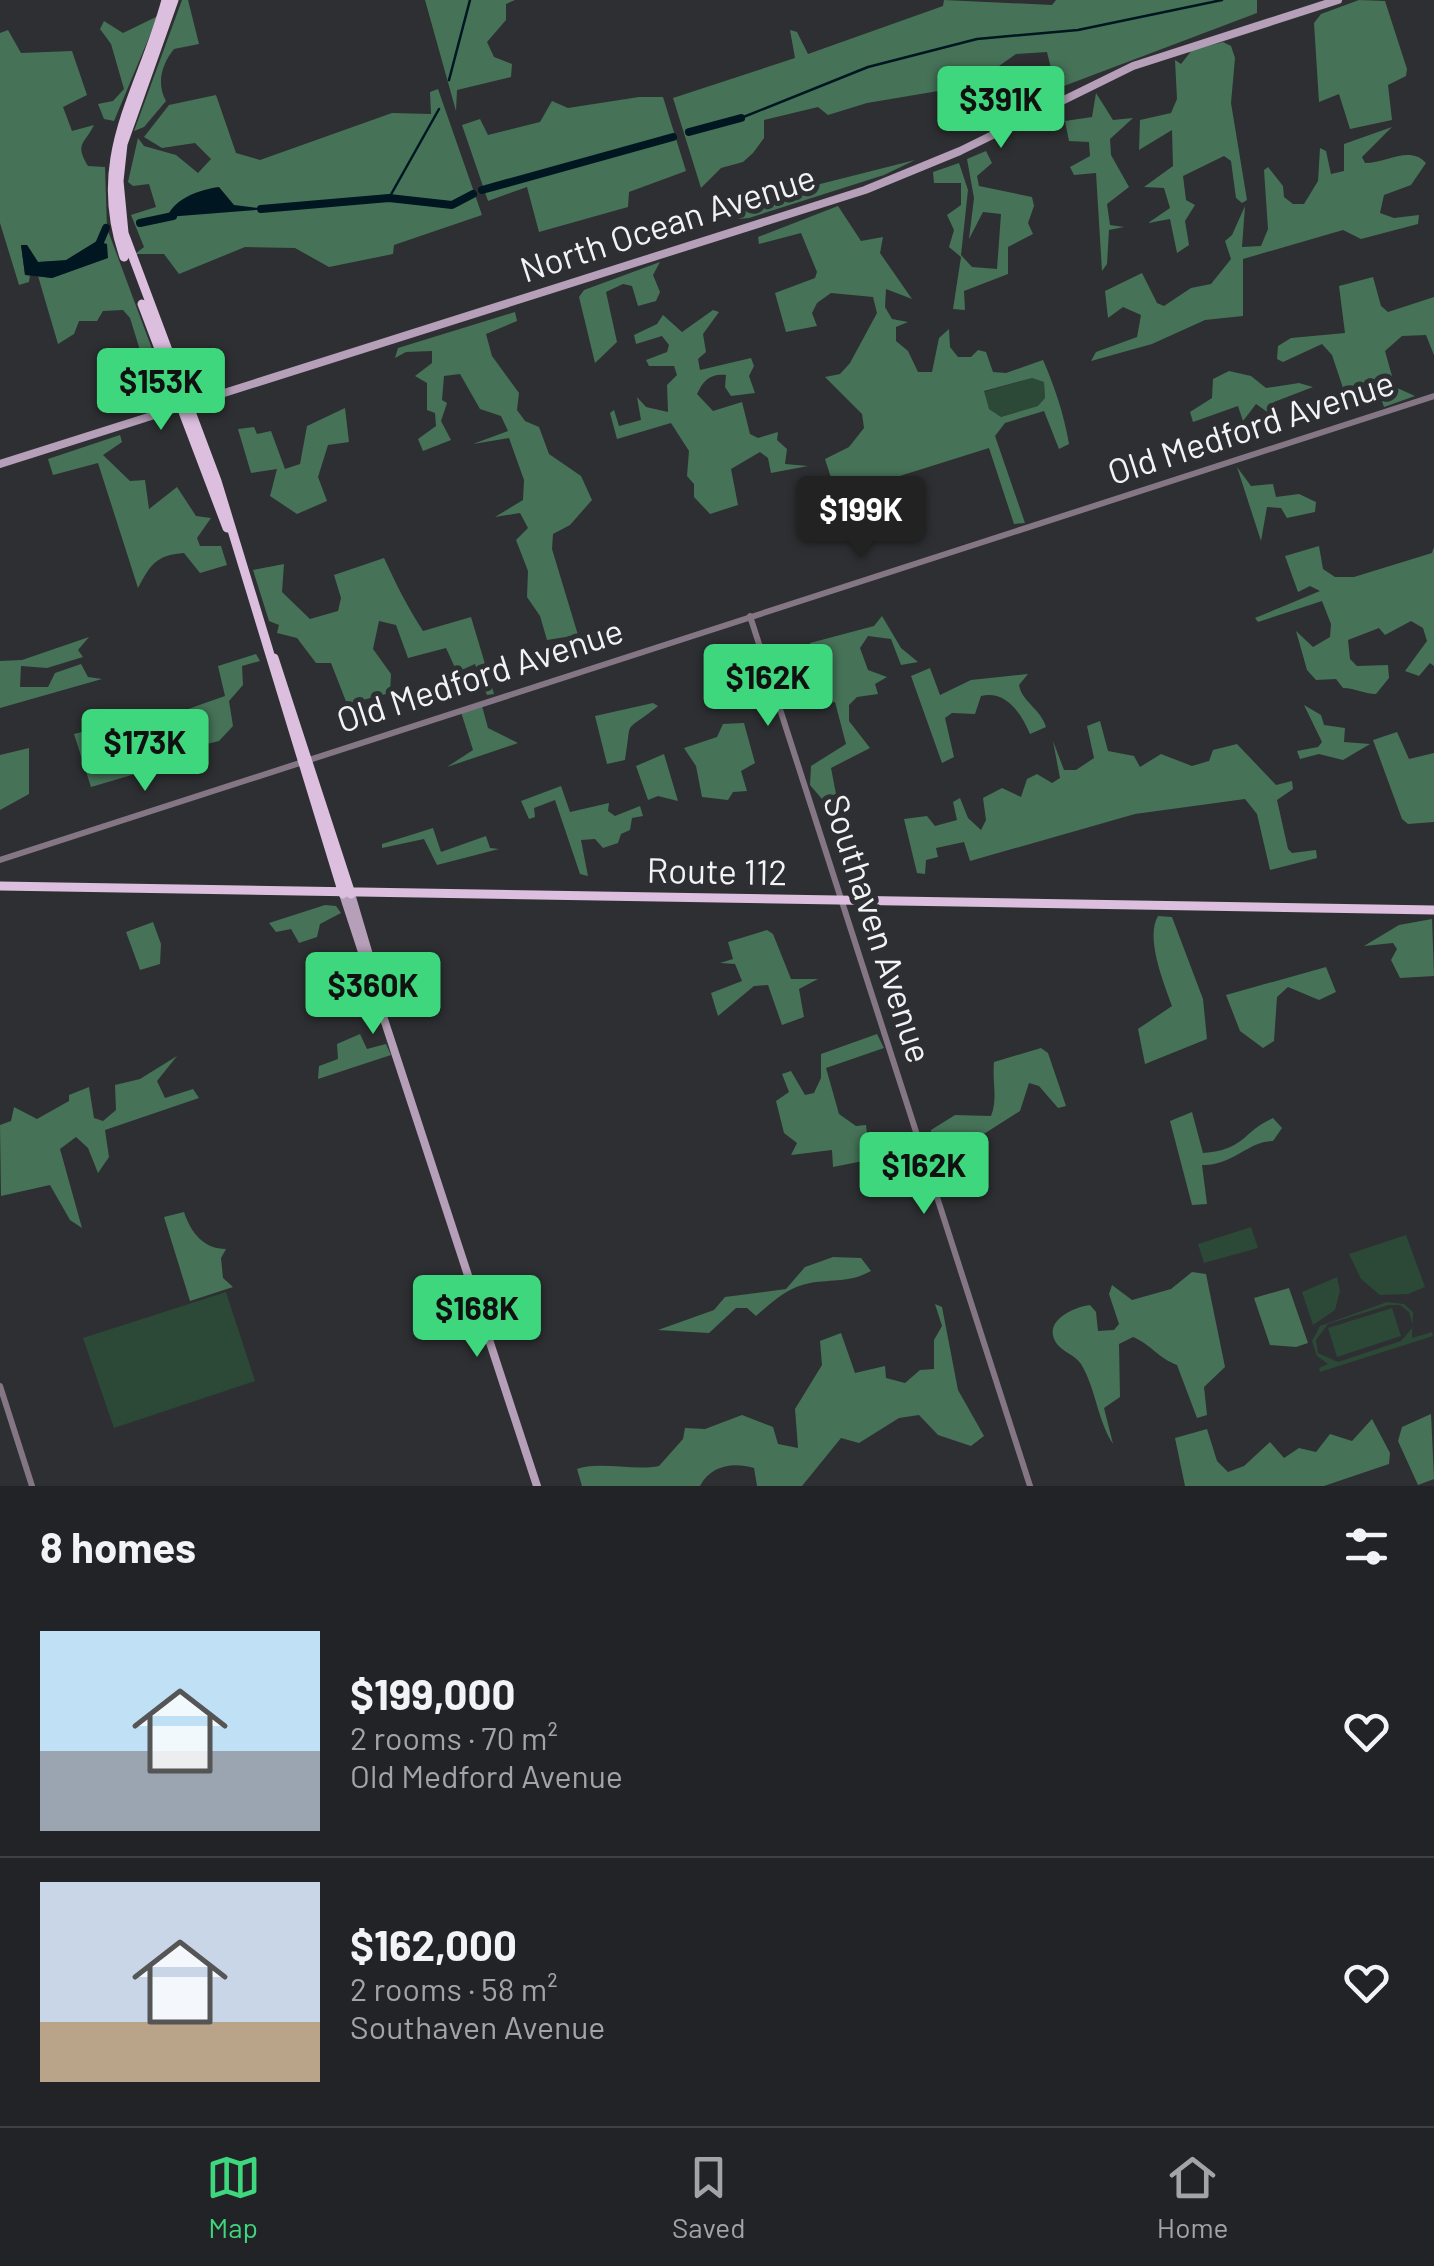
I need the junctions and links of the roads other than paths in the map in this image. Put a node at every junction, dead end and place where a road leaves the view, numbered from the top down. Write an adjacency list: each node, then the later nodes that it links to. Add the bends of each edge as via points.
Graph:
1 (170, 0): 4 (main road, via 118,134 112,196 121,247)
2 (1338, 0): 4 (main road, North Ocean Avenue, via 1132,66 865,190)
3 (1434, 396): 6 (street, Old Medford Avenue)
4 (185, 406): 5 (main road, North Ocean Avenue); 7 (main road)
5 (0, 464)
6 (750, 616): 8 (street, Old Medford Avenue); 12 (street, Southaven Avenue)
7 (268, 647): 8 (main road); 8 (main road)
8 (304, 759): 9 (street, Old Medford Avenue); 11 (main road)
9 (0, 860)
10 (0, 886): 11 (main road, Route 112)
11 (347, 894): 12 (main road, Route 112); 16 (main road)
12 (843, 901): 13 (main road, Route 112); 17 (street, Southaven Avenue)
13 (1434, 910)
14 (0, 1386): 15 (street)
15 (32, 1486)
16 (537, 1486)
17 (1030, 1486)

